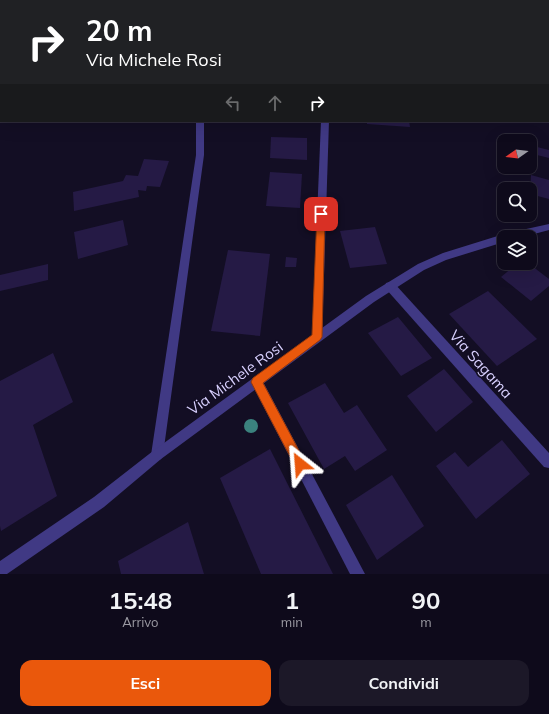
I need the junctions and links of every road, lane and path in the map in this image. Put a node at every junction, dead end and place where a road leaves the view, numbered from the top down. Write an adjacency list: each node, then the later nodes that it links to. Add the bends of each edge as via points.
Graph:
1 (200, 122): 9 (street, via 200,155)
2 (325, 122): 7 (street)
3 (549, 227): 4 (street)
4 (537, 230)
5 (497, 240): 6 (street, Via Michele Rosi, via 421,267)
6 (390, 286): 7 (street, Via Michele Rosi); 10 (street, Via Sagama)
7 (317, 337): 8 (street, Via Michele Rosi)
8 (256, 382): 9 (street, Via Michele Rosi); 12 (street)
9 (157, 455): 11 (street, Via Michele Rosi, via 94,506)
10 (549, 462)
11 (0, 570)
12 (358, 574)

